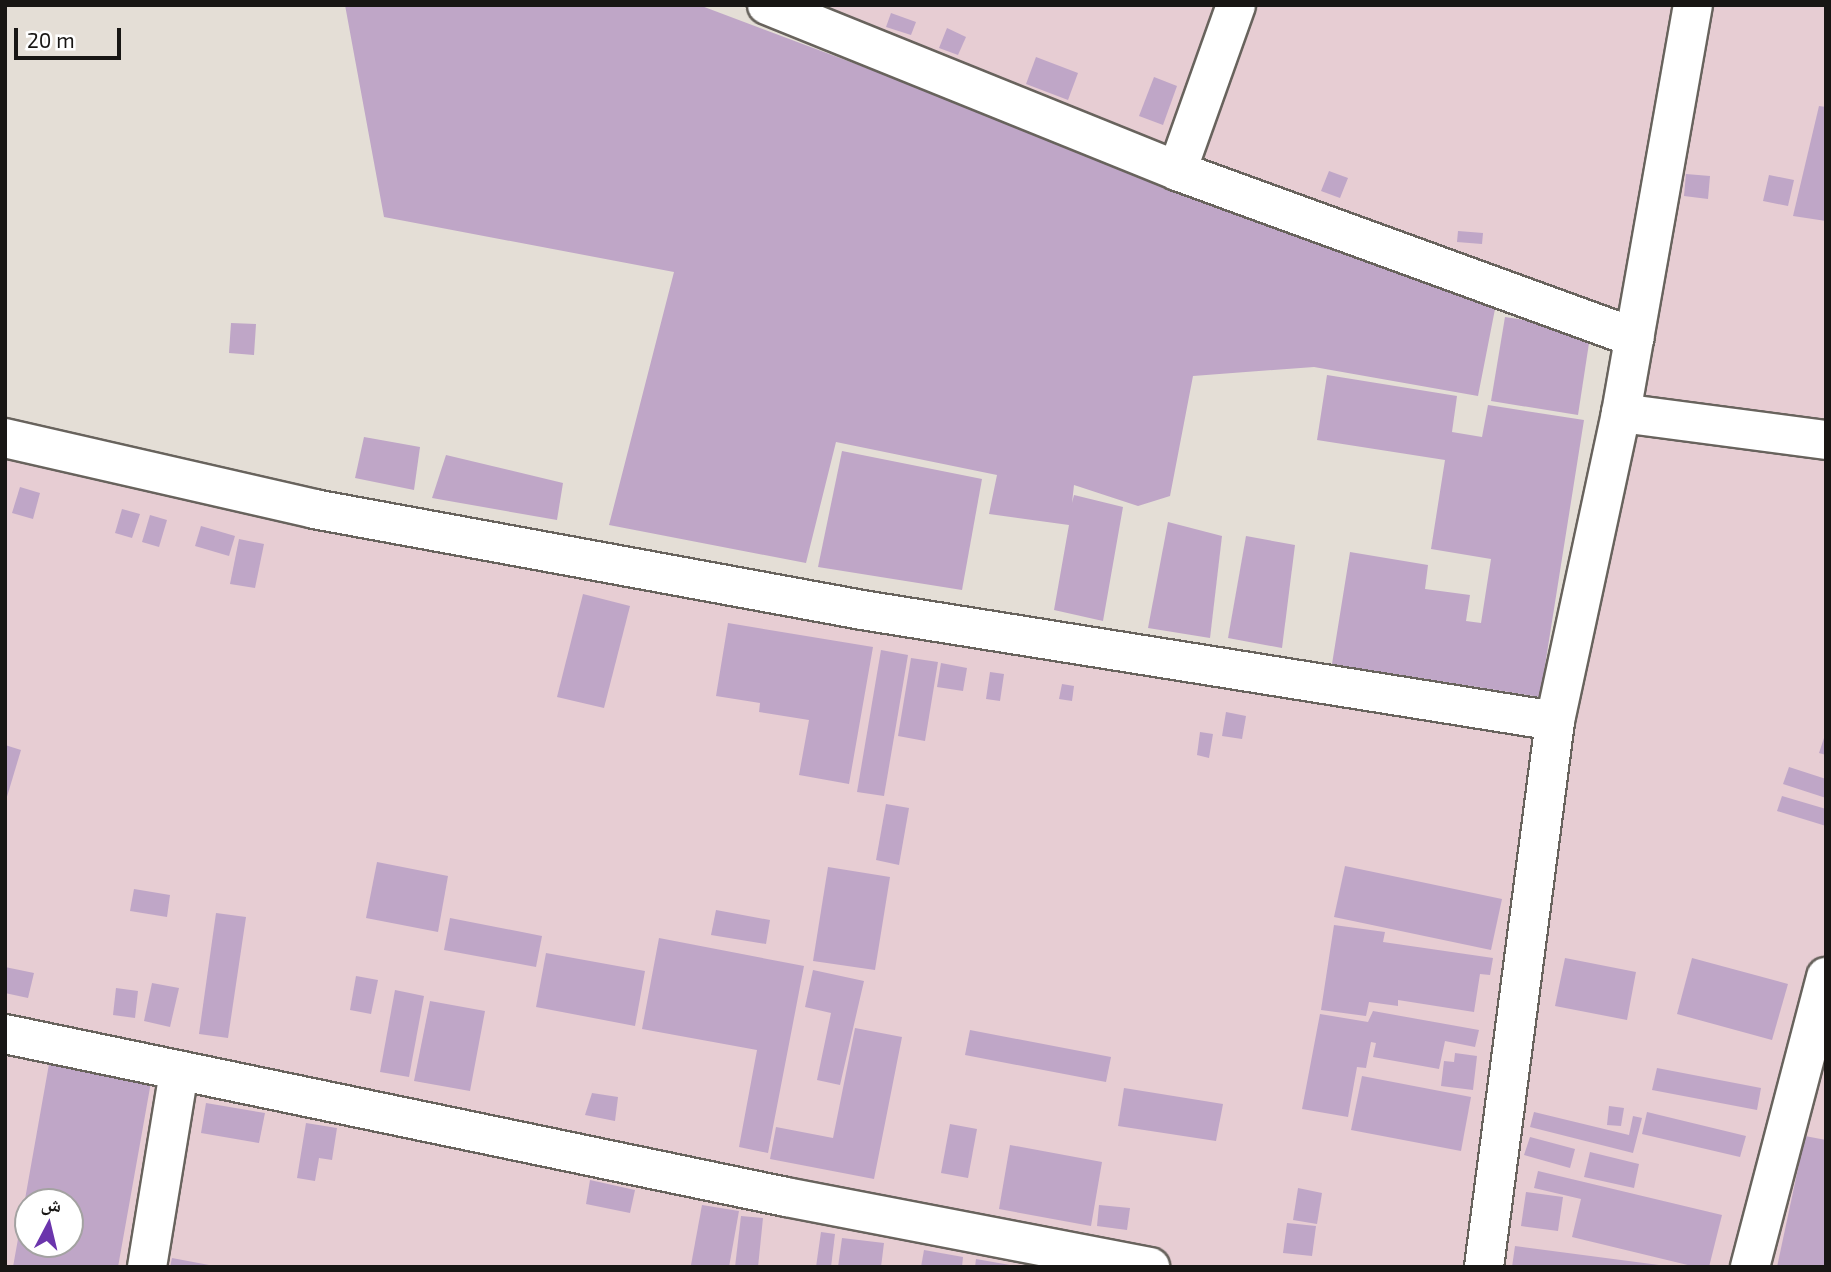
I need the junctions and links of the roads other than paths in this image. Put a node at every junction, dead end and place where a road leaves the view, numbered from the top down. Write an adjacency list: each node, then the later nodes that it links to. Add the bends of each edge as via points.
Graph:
1 (767, 5): 4 (street)
2 (1236, 5): 4 (street)
3 (1693, 5): 5 (street)
4 (1177, 171): 5 (street)
5 (1635, 338): 6 (street)
6 (1621, 413): 8 (street); 9 (street)
7 (5, 438): 9 (street, via 314,509 862,610)
8 (1826, 440)
9 (1555, 721): 15 (street)
10 (1826, 977): 16 (street)
11 (5, 1034): 12 (street)
12 (179, 1071): 13 (street); 14 (street)
13 (147, 1267)
14 (1150, 1267)
15 (1485, 1267)
16 (1750, 1267)

